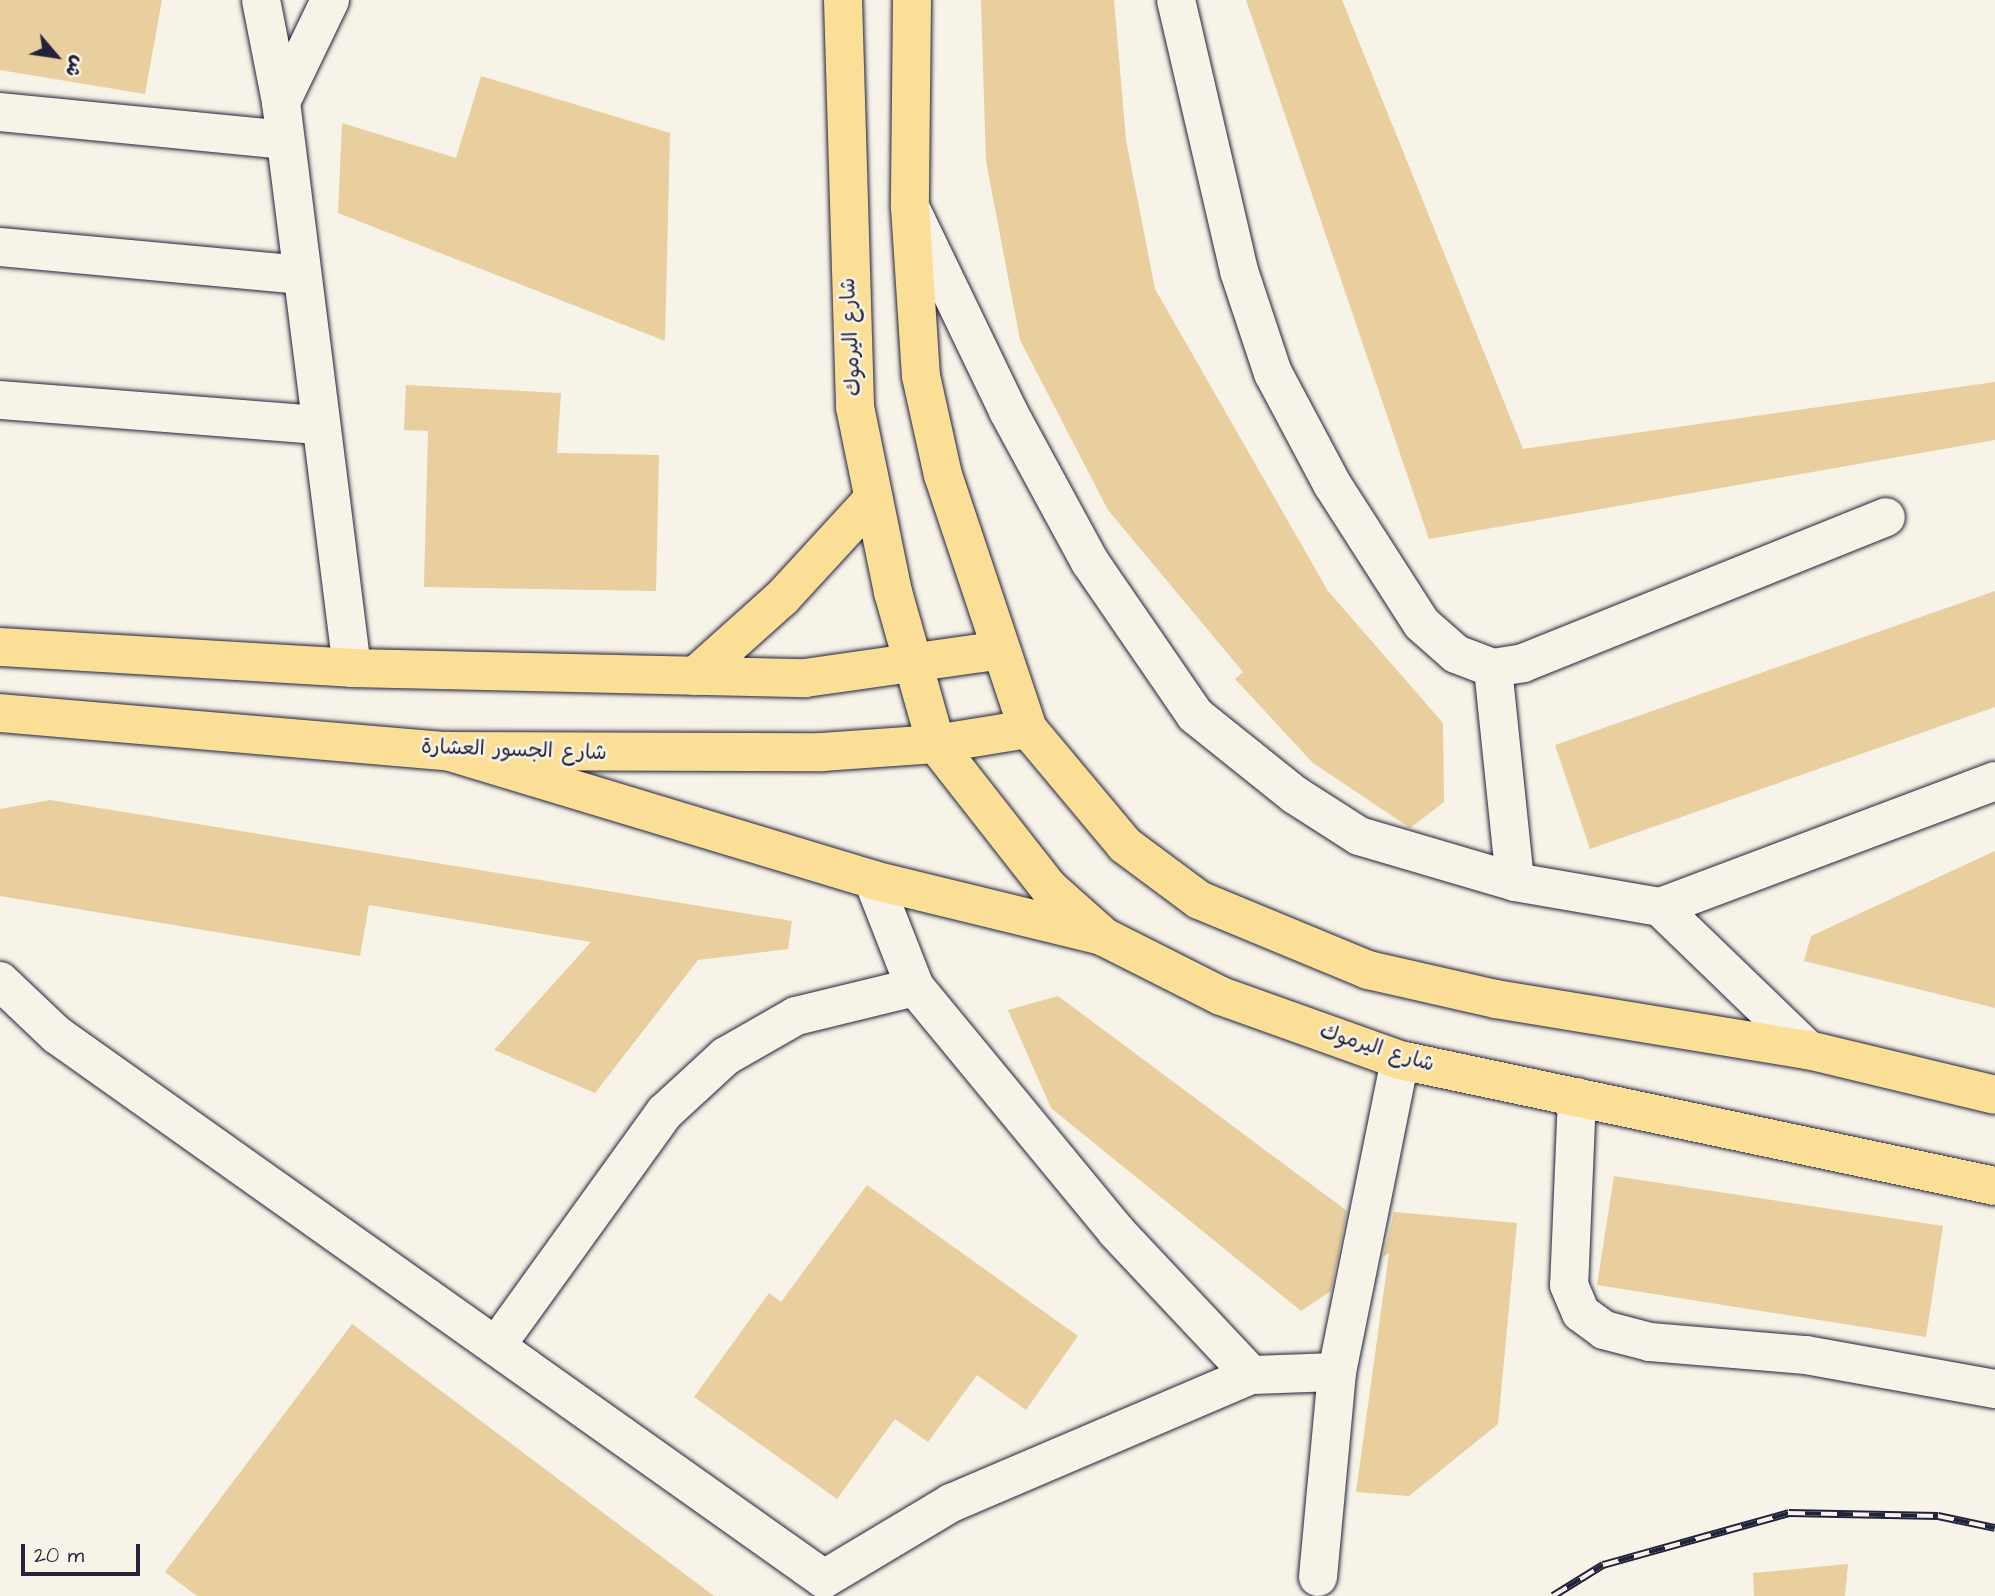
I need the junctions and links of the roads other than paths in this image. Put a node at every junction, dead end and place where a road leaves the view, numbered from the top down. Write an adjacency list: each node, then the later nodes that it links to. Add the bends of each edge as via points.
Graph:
1 (261, 0): 6 (lane)
2 (330, 0): 6 (lane)
3 (843, 0): 14 (main road, شارع اليرموك, via 849,317 855,407)
4 (912, 0): 9 (main road)
5 (1175, 0): 20 (lane, via 1239,271 1273,373 1332,484 1422,624 1457,654)
6 (281, 102): 8 (lane)
7 (0, 112): 8 (lane)
8 (285, 140): 11 (lane)
9 (909, 207): 17 (main road, via 921,376 943,475); 28 (lane, via 1008,411 1090,562 1195,715 1295,795 1359,836)
10 (0, 247): 11 (lane)
11 (302, 275): 13 (lane)
12 (0, 400): 13 (lane)
13 (318, 425): 18 (lane)
14 (873, 499): 19 (main road, شارع اليرموك); 21 (main road, via 782,598)
15 (1886, 517): 20 (lane, via 1523,663)
16 (0, 647): 18 (main road)
17 (1001, 650): 19 (main road); 23 (main road)
18 (352, 668): 21 (main road)
19 (911, 668): 21 (main road, via 805,678); 24 (main road, شارع اليرموك)
20 (1493, 668): 28 (lane)
21 (695, 676)
22 (0, 713): 25 (main road, شارع الجسور العشارة)
23 (1028, 729): 24 (main road, شارع الجسور العشارة); 33 (main road, via 1125,845 1199,900 1280,936 1368,970 1496,999)
24 (936, 744): 25 (main road, شارع الجسور العشارة, via 706,754); 30 (main road, شارع اليرموك, via 1049,888)
25 (447, 751): 27 (main road)
26 (1995, 781): 29 (lane)
27 (873, 880): 30 (main road); 32 (lane)
28 (1515, 882): 29 (lane)
29 (1660, 907): 33 (lane)
30 (1104, 937): 34 (main road, شارع اليرموك, via 1221,996)
31 (0, 981): 38 (lane, via 57,1035)
32 (915, 987): 38 (lane, via 796,1016 726,1056 665,1112); 40 (lane, via 1116,1231)
33 (1808, 1050): 35 (main road)
34 (1400, 1060): 36 (main road, شارع اليرموك); 39 (lane)
35 (1995, 1095)
36 (1577, 1097): 37 (main road, شارع اليرموك); 41 (lane, via 1569,1285 1581,1313 1604,1331 1650,1342 1806,1355)
37 (1995, 1186)
38 (496, 1346): 43 (lane)
39 (1336, 1372): 40 (lane); 42 (lane)
40 (1251, 1375): 43 (lane, via 951,1503)
41 (1995, 1389)
42 (1318, 1577)
43 (820, 1587)

